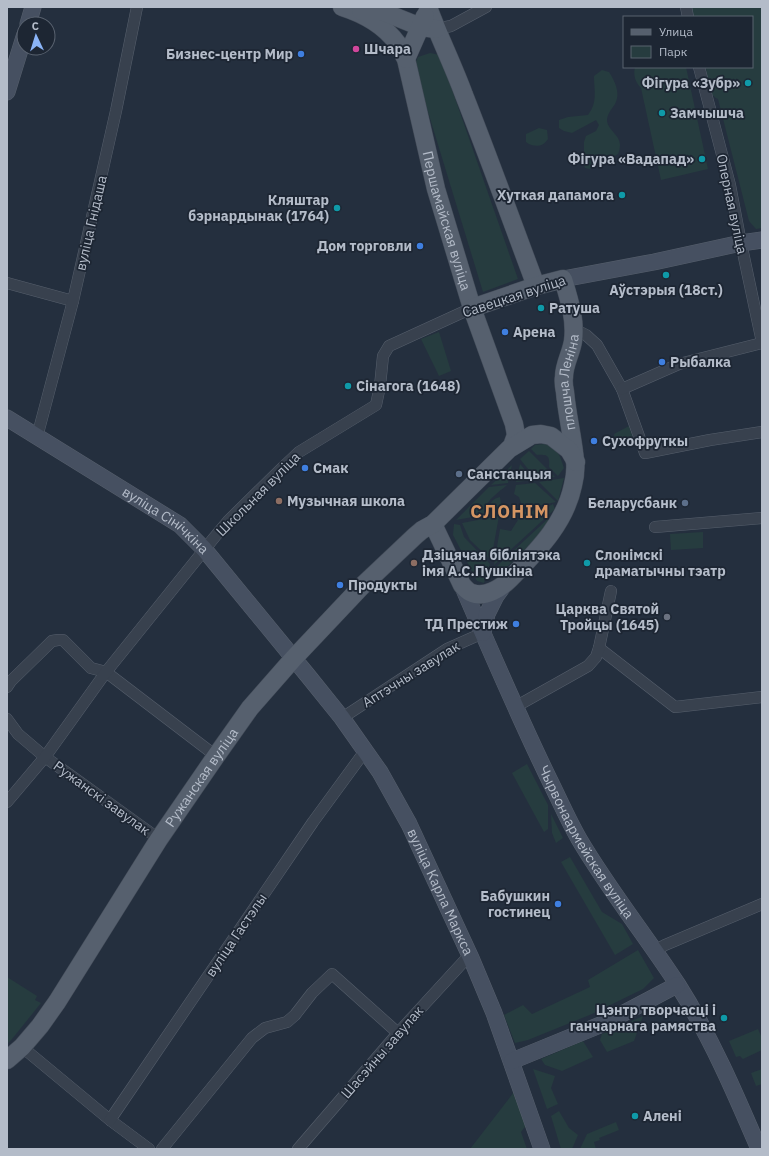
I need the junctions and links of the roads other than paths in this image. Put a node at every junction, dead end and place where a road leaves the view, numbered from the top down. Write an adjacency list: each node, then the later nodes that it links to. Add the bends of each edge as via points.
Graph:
1 (137, 7): 18 (street, вуліца Гнідаша)
2 (410, 7): 6 (main road)
3 (428, 7): 7 (main road)
4 (486, 7): 7 (street, via 451,26)
5 (348, 9): 6 (main road)
6 (378, 16): 7 (main road, via 396,28); 9 (main road, Першамайская вуліца)
7 (429, 28): 9 (main road); 10 (main road)
8 (18, 56): 12 (street)
9 (407, 56): 10 (main road, via 416,47 430,46 437,47); 19 (main road, Першамайская вуліца, via 436,189)
10 (449, 56): 17 (main road)
11 (699, 68): 14 (street, Оперная вуліца, via 730,185)
12 (7, 92)
13 (762, 240): 14 (street, Савецкая вуліца)
14 (741, 243): 15 (street, Савецкая вуліца); 21 (street, Оперная вуліца)
15 (563, 279): 17 (main road, Савецкая вуліца); 20 (main road, плошча Леніна)
16 (7, 283): 18 (street)
17 (536, 286): 19 (main road, Савецкая вуліца)
18 (73, 301): 26 (street, вуліца Гнідаша)
19 (472, 308): 23 (street, Савецкая вуліца, via 389,346 383,356 376,405); 27 (main road, Першамайская вуліца, via 514,424 516,435)
20 (574, 329): 22 (street, via 597,345); 28 (main road, плошча Леніна, via 563,378)
21 (762, 343): 22 (street, via 680,364)
22 (622, 389): 25 (street, via 645,453)
23 (368, 410): 32 (street, Школьная вуліца, via 299,452 228,521)
24 (7, 418): 26 (street, вуліца Сінічкіна)
25 (762, 432)
26 (37, 437): 32 (street, вуліца Сінічкіна, via 180,525)
27 (512, 446): 28 (main road, плошча Леніна, via 532,435 551,436 569,450); 30 (main road, плошча Леніна)
28 (576, 462): 34 (main road, плошча Леніна, via 575,479 563,515 539,550)
29 (762, 518): 31 (street)
30 (433, 524): 33 (main road, Чырвонаармейская вуліца); 38 (main road, Ружанская вуліца, via 422,530 364,583)
31 (655, 527)
32 (204, 550): 38 (street, вуліца Сінічкіна); 39 (street, Школьная вуліца)
33 (462, 585): 34 (main road, плошча Леніна, via 477,594); 36 (street, Чырвонаармейская вуліца)
34 (504, 585): 36 (street, плошча Леніна, via 487,614)
35 (611, 591): 37 (street)
36 (483, 633): 42 (street, Чырвонаармейская вуліца); 43 (street, Аптэчны завулак, via 447,649)
37 (599, 648): 41 (street, via 675,707); 42 (street, via 596,657 588,666)
38 (293, 659): 43 (street, вуліца Карла Маркса); 46 (main road, Ружанская вуліца, via 250,708)
39 (106, 672): 40 (street, via 91,668 63,640 58,640 52,641); 46 (street); 47 (street, Школьная вуліца)
40 (7, 687)
41 (762, 697)
42 (515, 707): 51 (street, Чырвонаармейская вуліца, via 578,838)
43 (342, 718): 45 (street, вуліца Карла Маркса)
44 (7, 719): 47 (street, via 18,734)
45 (365, 751): 52 (street, вуліца Карла Маркса, via 380,772 409,824); 58 (street, вуліца Гастэлы, via 313,822)
46 (216, 756): 49 (main road, Ружанская вуліца)
47 (45, 757): 48 (street, Школьная вуліца); 49 (street, Ружанскі завулак)
48 (7, 802)
49 (159, 839): 55 (main road, Ружанская вуліца, via 57,1002)
50 (762, 904): 51 (street)
51 (654, 951): 53 (street, Чырвонаармейская вуліца)
52 (471, 958): 54 (street, Шасэйны завулак, via 465,960); 57 (street, вуліца Карла Маркса)
53 (678, 985): 57 (street, via 605,1023); 63 (street, Чырвонаармейская вуліца, via 712,1045)
54 (398, 1033): 59 (street, Шасэйны завулак); 61 (street, via 332,974 287,1022 265,1028 252,1038)
55 (22, 1047): 56 (main road, Ружанская вуліца); 58 (street)
56 (7, 1060)
57 (512, 1061): 62 (street, вуліца Карла Маркса)
58 (110, 1120): 60 (street)
59 (299, 1148)
60 (149, 1149)
61 (162, 1149)
62 (542, 1149)
63 (759, 1149)

